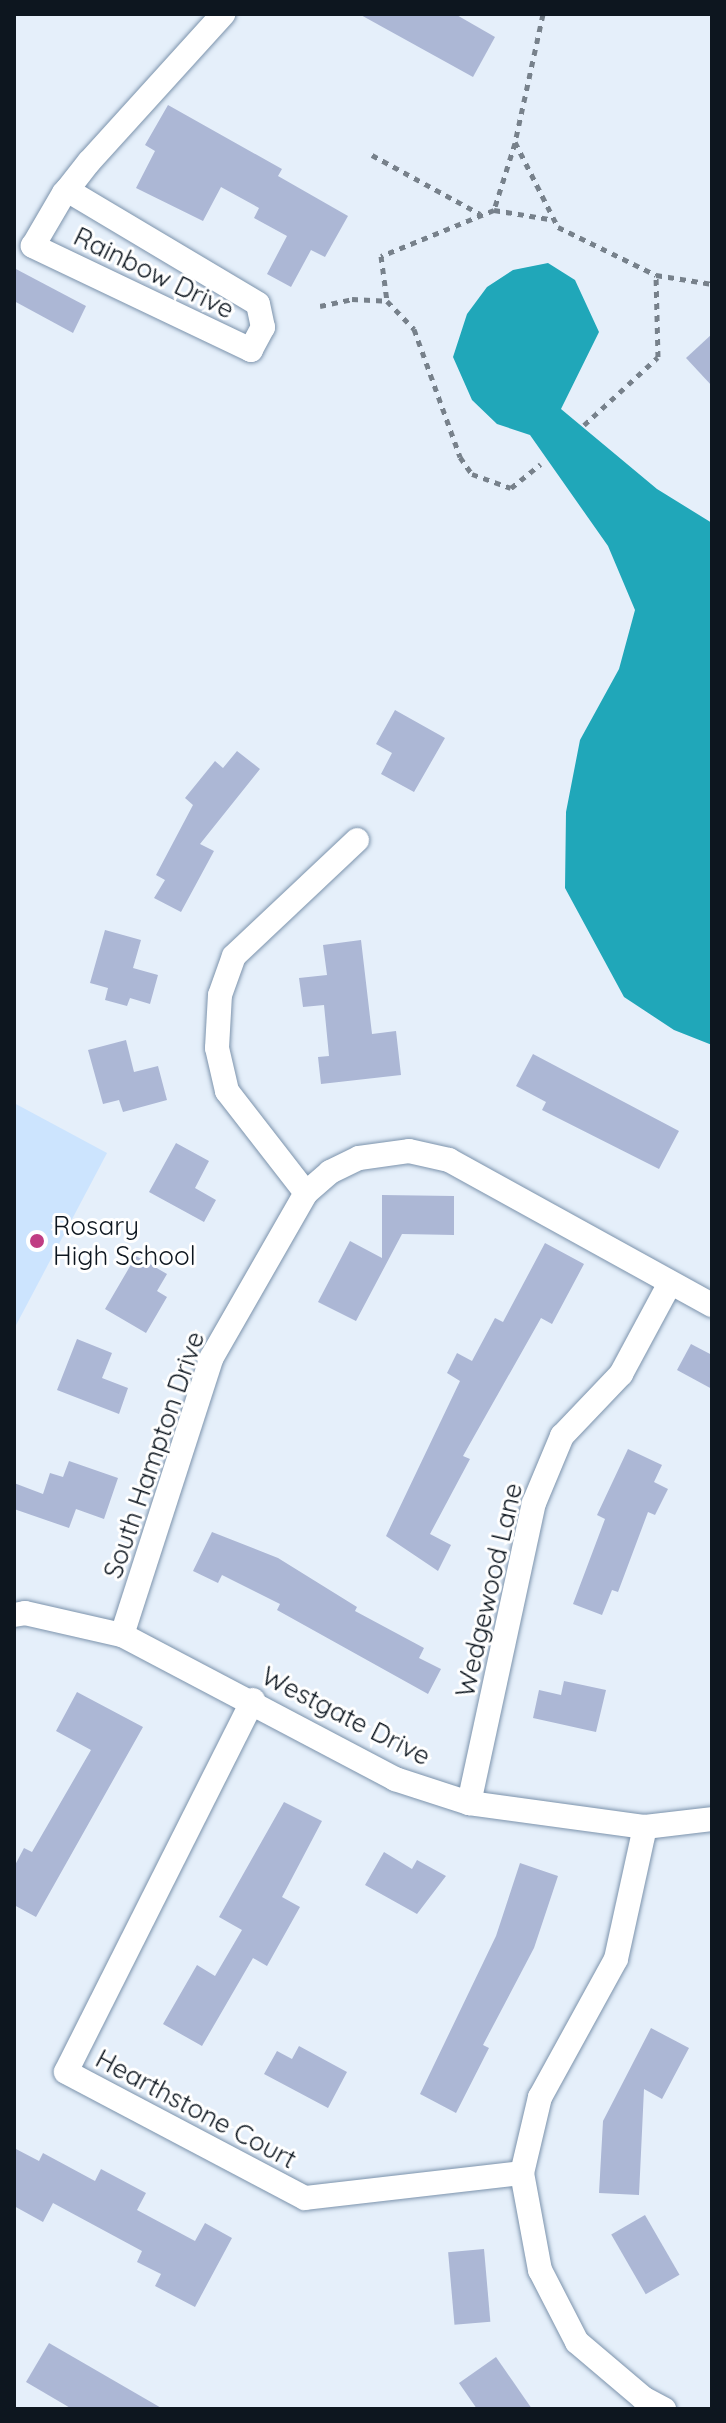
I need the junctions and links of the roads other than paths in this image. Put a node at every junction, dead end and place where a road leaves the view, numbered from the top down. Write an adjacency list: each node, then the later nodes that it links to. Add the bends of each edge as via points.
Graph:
1 (223, 14): 2 (street)
2 (67, 190): 2 (street, Rainbow Drive, via 258,304 263,327 251,350 33,246)
3 (357, 840): 4 (street, via 234,956 220,995 217,1048 227,1091)
4 (306, 1193): 5 (street, South Hampton Drive, via 330,1172 359,1158 409,1151 449,1160); 8 (street, South Hampton Drive, via 212,1357)
5 (670, 1283): 6 (street, South Hampton Drive); 10 (street, Wedgewood Lane, via 621,1374 562,1436 534,1503)
6 (712, 1305)
7 (14, 1615): 8 (street, Westgate Drive)
8 (122, 1635): 9 (street, Westgate Drive)
9 (253, 1700): 10 (street, Westgate Drive, via 395,1779); 13 (street, Hearthstone Court, via 66,2072 305,2198)
10 (469, 1803): 12 (street, Westgate Drive)
11 (712, 1819): 12 (street, Westgate Drive)
12 (645, 1827): 13 (street, via 616,1959 540,2097)
13 (522, 2173): 14 (street, via 540,2270 577,2342 643,2398)
14 (664, 2409)

